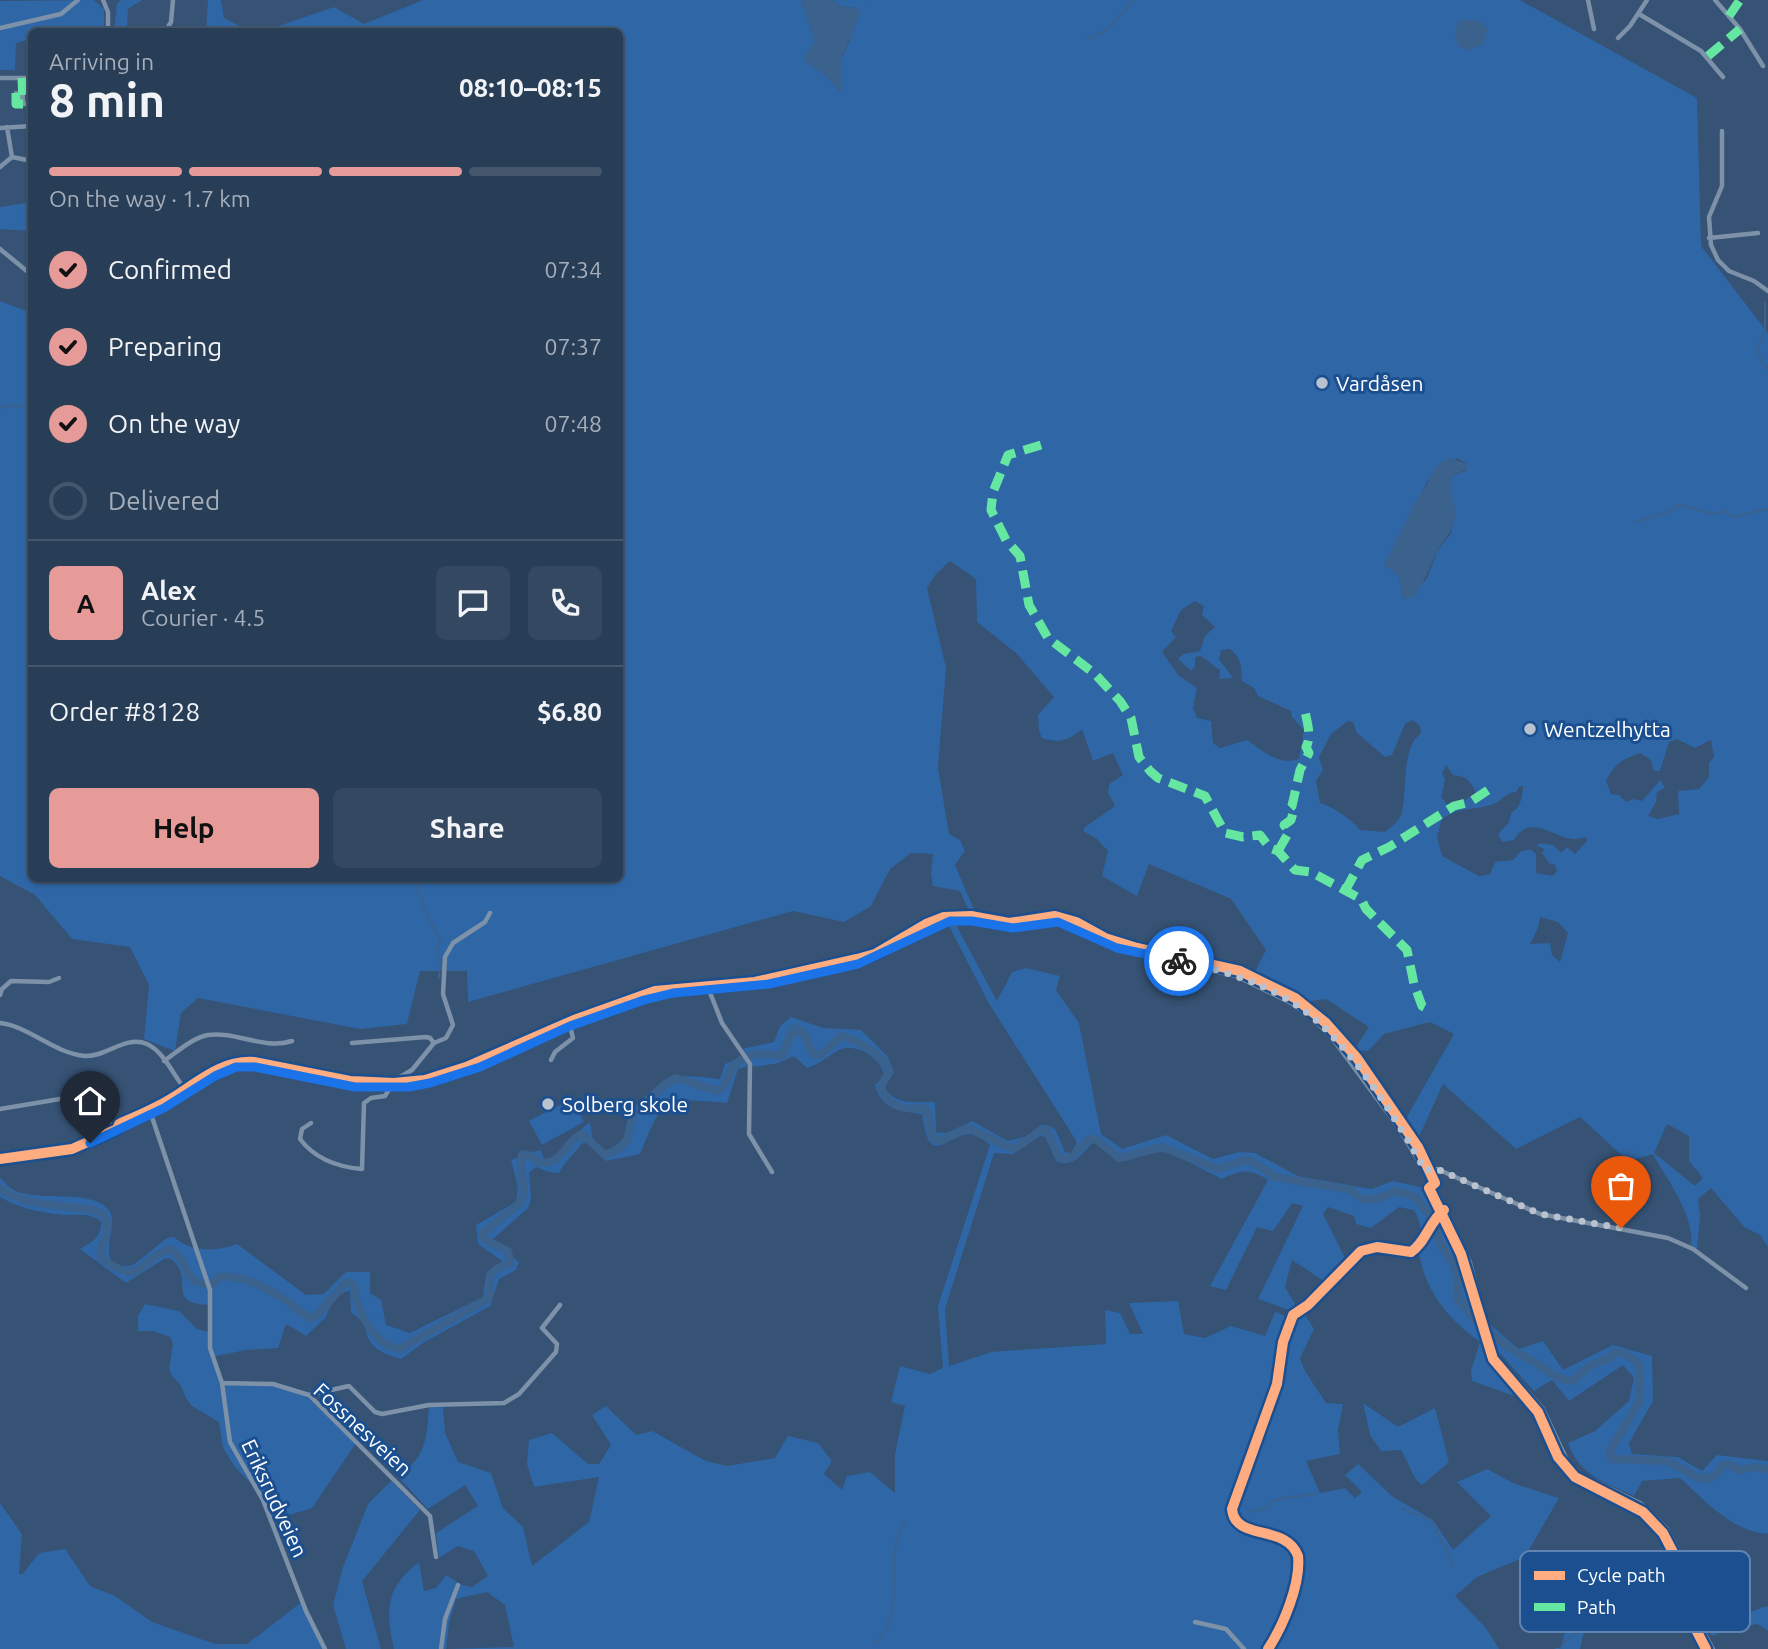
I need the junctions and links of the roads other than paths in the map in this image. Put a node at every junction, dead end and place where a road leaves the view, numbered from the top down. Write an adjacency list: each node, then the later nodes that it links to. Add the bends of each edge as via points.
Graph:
1 (78, 0): 8 (street, via 61,14)
2 (103, 0): 9 (street)
3 (173, 0): 10 (street)
4 (1588, 0): 11 (street)
5 (1647, 0): 7 (street)
6 (1715, 0): 13 (street)
7 (1639, 14): 12 (street); 15 (street, via 1701,51)
8 (0, 28)
9 (108, 28)
10 (167, 28)
11 (1594, 29)
12 (1618, 38)
13 (1763, 66)
14 (28, 77): 17 (street)
15 (1723, 77)
16 (0, 78): 17 (street)
17 (22, 78): 18 (street)
18 (23, 93): 19 (street); 19 (street, via 13,93 16,104)
19 (23, 104): 20 (street)
20 (28, 104)
21 (28, 126): 22 (street)
22 (2, 127): 24 (street)
23 (1721, 131): 28 (street, via 1721,190 1710,212)
24 (12, 158): 25 (street); 26 (street)
25 (28, 160)
26 (0, 167)
27 (1758, 233): 28 (street)
28 (1709, 238): 31 (street, via 1718,260 1729,271)
29 (0, 248): 30 (street)
30 (28, 272)
31 (1768, 291)
32 (490, 913): 40 (street, via 485,922 453,943 445,957 443,995 453,1025 446,1038)
33 (60, 978): 35 (street, via 11,981)
34 (709, 990): 37 (main road, via 654,997); 50 (main road, via 769,984 858,964 950,921 1013,928 1058,922 1117,948 1236,975 1300,1008 1351,1059); 51 (street, via 722,1023 746,1057 751,1076 749,1134)
35 (0, 995)
36 (0, 1023): 42 (street, via 77,1055 97,1056 136,1042 154,1048)
37 (570, 1026): 41 (street, via 573,1038); 43 (main road, via 451,1077)
38 (292, 1041): 42 (street, via 275,1044 210,1035)
39 (352, 1043): 40 (street, via 426,1037)
40 (434, 1043): 43 (street)
41 (551, 1060)
42 (164, 1061): 44 (street)
43 (392, 1087): 44 (main road, via 346,1086 245,1066 225,1071); 47 (street, via 385,1096 364,1103 362,1169 312,1153 300,1139 302,1129)
44 (188, 1094): 46 (main road)
45 (0, 1110): 48 (street, via 72,1097 108,1117)
46 (151, 1114): 48 (main road); 55 (street, Eriksrudveien, via 211,1297 209,1348)
47 (312, 1123)
48 (117, 1129): 49 (main road, via 72,1149)
49 (0, 1159)
50 (1425, 1170): 52 (main road); 53 (street, via 1437,1169 1540,1214 1668,1238 1693,1249)
51 (772, 1172)
52 (1444, 1210): 57 (main road, via 1469,1262 1498,1359 1542,1409 1571,1467 1585,1479 1640,1504 1667,1529); 65 (street, via 1411,1252 1377,1247 1354,1256 1293,1315 1287,1329 1278,1384 1232,1509 1241,1526 1284,1538 1298,1556 1282,1626)
53 (1746, 1288)
54 (560, 1305): 56 (street, via 541,1328 557,1344 556,1352 519,1394 504,1404 429,1405 382,1414 349,1386)
55 (222, 1383): 56 (street, Fossnesveien, via 273,1384); 62 (street, Eriksrudveien, via 233,1450 263,1500)
56 (309, 1395): 58 (street, Fossnesveien, via 430,1516)
57 (1678, 1551)
58 (436, 1557)
59 (458, 1585): 63 (street)
60 (1195, 1622): 64 (street, via 1226,1629)
61 (1703, 1632): 66 (main road)
62 (325, 1649)
63 (441, 1649)
64 (1244, 1649)
65 (1268, 1649)
66 (1712, 1649)

